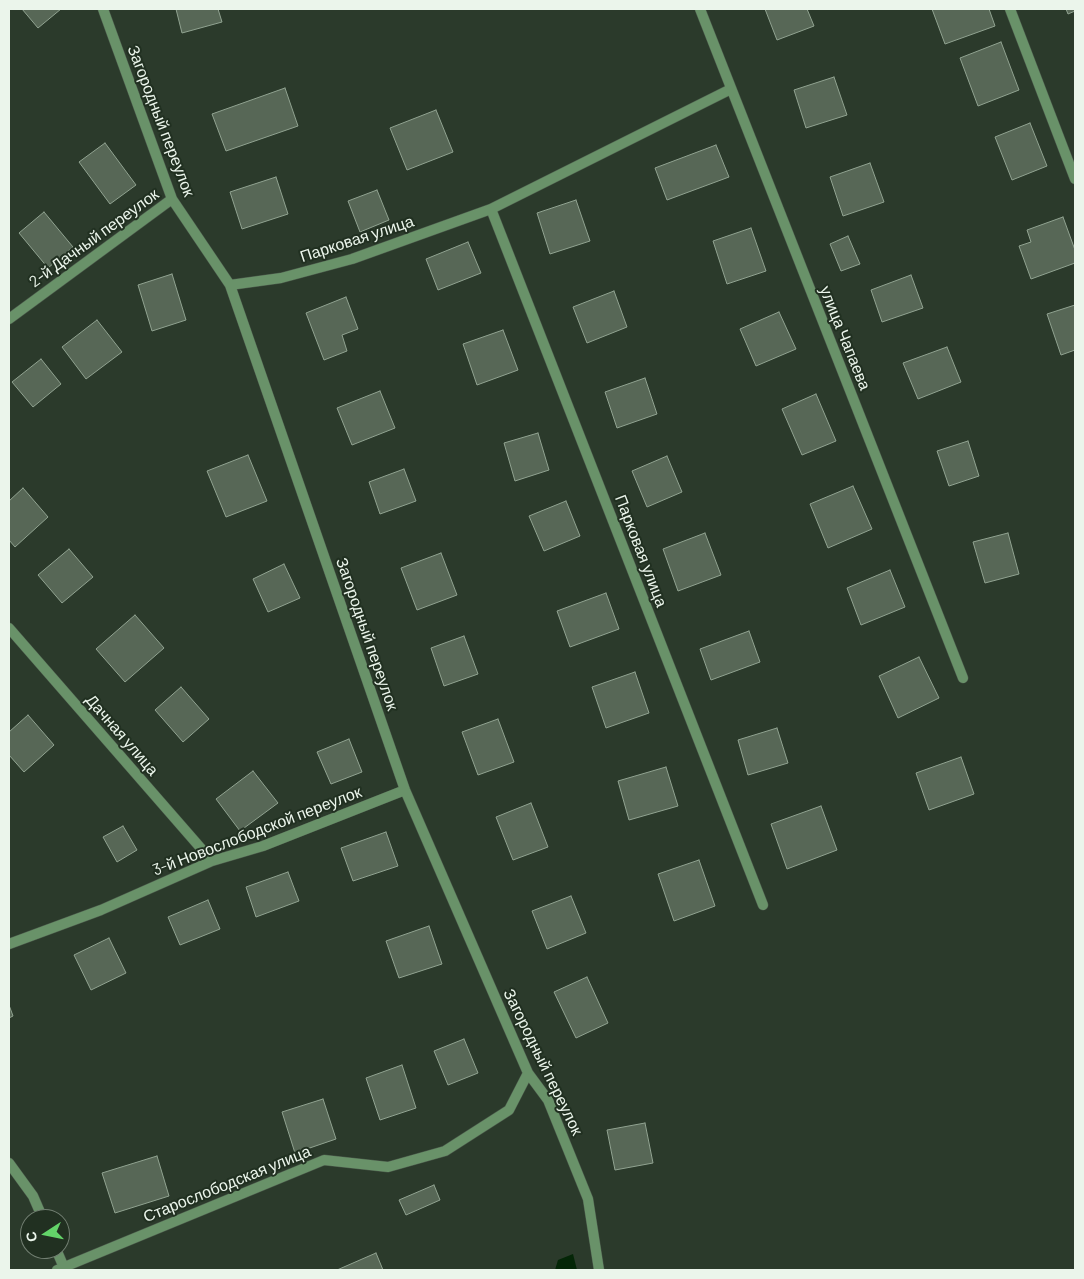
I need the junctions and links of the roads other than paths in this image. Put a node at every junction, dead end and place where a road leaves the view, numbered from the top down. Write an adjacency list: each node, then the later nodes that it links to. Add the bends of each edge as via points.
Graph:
1 (103, 9): 6 (street, Загородный переулок)
2 (700, 9): 4 (street, улица Чапаева)
3 (1010, 9): 5 (street)
4 (731, 89): 7 (street, Парковая улица); 11 (street, улица Чапаева)
5 (1075, 179)
6 (172, 199): 8 (street, Загородный переулок); 9 (street, 2-й Дачный переулок)
7 (491, 208): 8 (street, Парковая улица, via 352,259 282,278); 14 (street, Парковая улица)
8 (230, 285): 12 (street, Загородный переулок)
9 (9, 319)
10 (9, 628): 13 (street, Дачная улица)
11 (963, 678)
12 (405, 790): 13 (street, 3-й Новослободской переулок, via 263,846); 16 (street, Загородный переулок)
13 (212, 861): 15 (street, 3-й Новослободской переулок, via 101,910)
14 (763, 905)
15 (9, 944)
16 (528, 1073): 19 (street, Старослободская улица, via 509,1110 445,1151 388,1167 324,1160); 20 (street, Загородный переулок, via 548,1100 588,1199)
17 (9, 1163): 18 (street)
18 (39, 1209)
19 (62, 1270)
20 (599, 1270)

